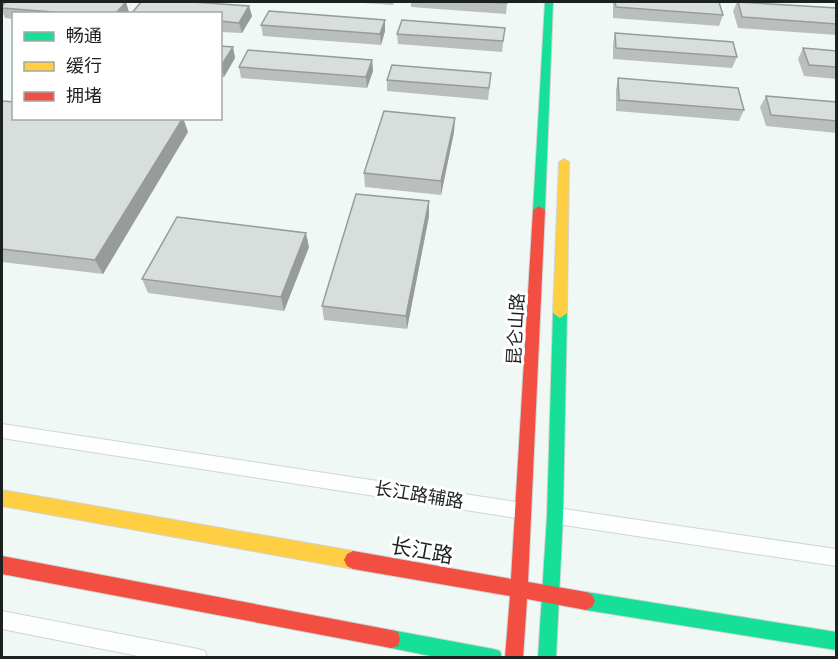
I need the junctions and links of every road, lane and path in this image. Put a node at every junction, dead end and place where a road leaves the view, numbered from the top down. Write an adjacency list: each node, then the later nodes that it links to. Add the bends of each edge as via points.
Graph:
1 (549, 2): 5 (street, 昆仑山路)
2 (564, 145): 6 (street)
3 (2, 431): 5 (lane, 长江路辅路)
4 (2, 498): 9 (street, 长江路)
5 (525, 511): 6 (lane, 长江路辅路); 9 (street, 昆仑山路)
6 (555, 516): 7 (lane, 长江路辅路); 10 (street)
7 (837, 558)
8 (2, 566): 14 (street)
9 (520, 590): 10 (street, 长江路); 15 (street, 昆仑山路)
10 (552, 595): 12 (street, 长江路); 16 (street)
11 (2, 620): 13 (lane)
12 (837, 641)
13 (198, 657)
14 (493, 657)
15 (514, 657)
16 (547, 657)

